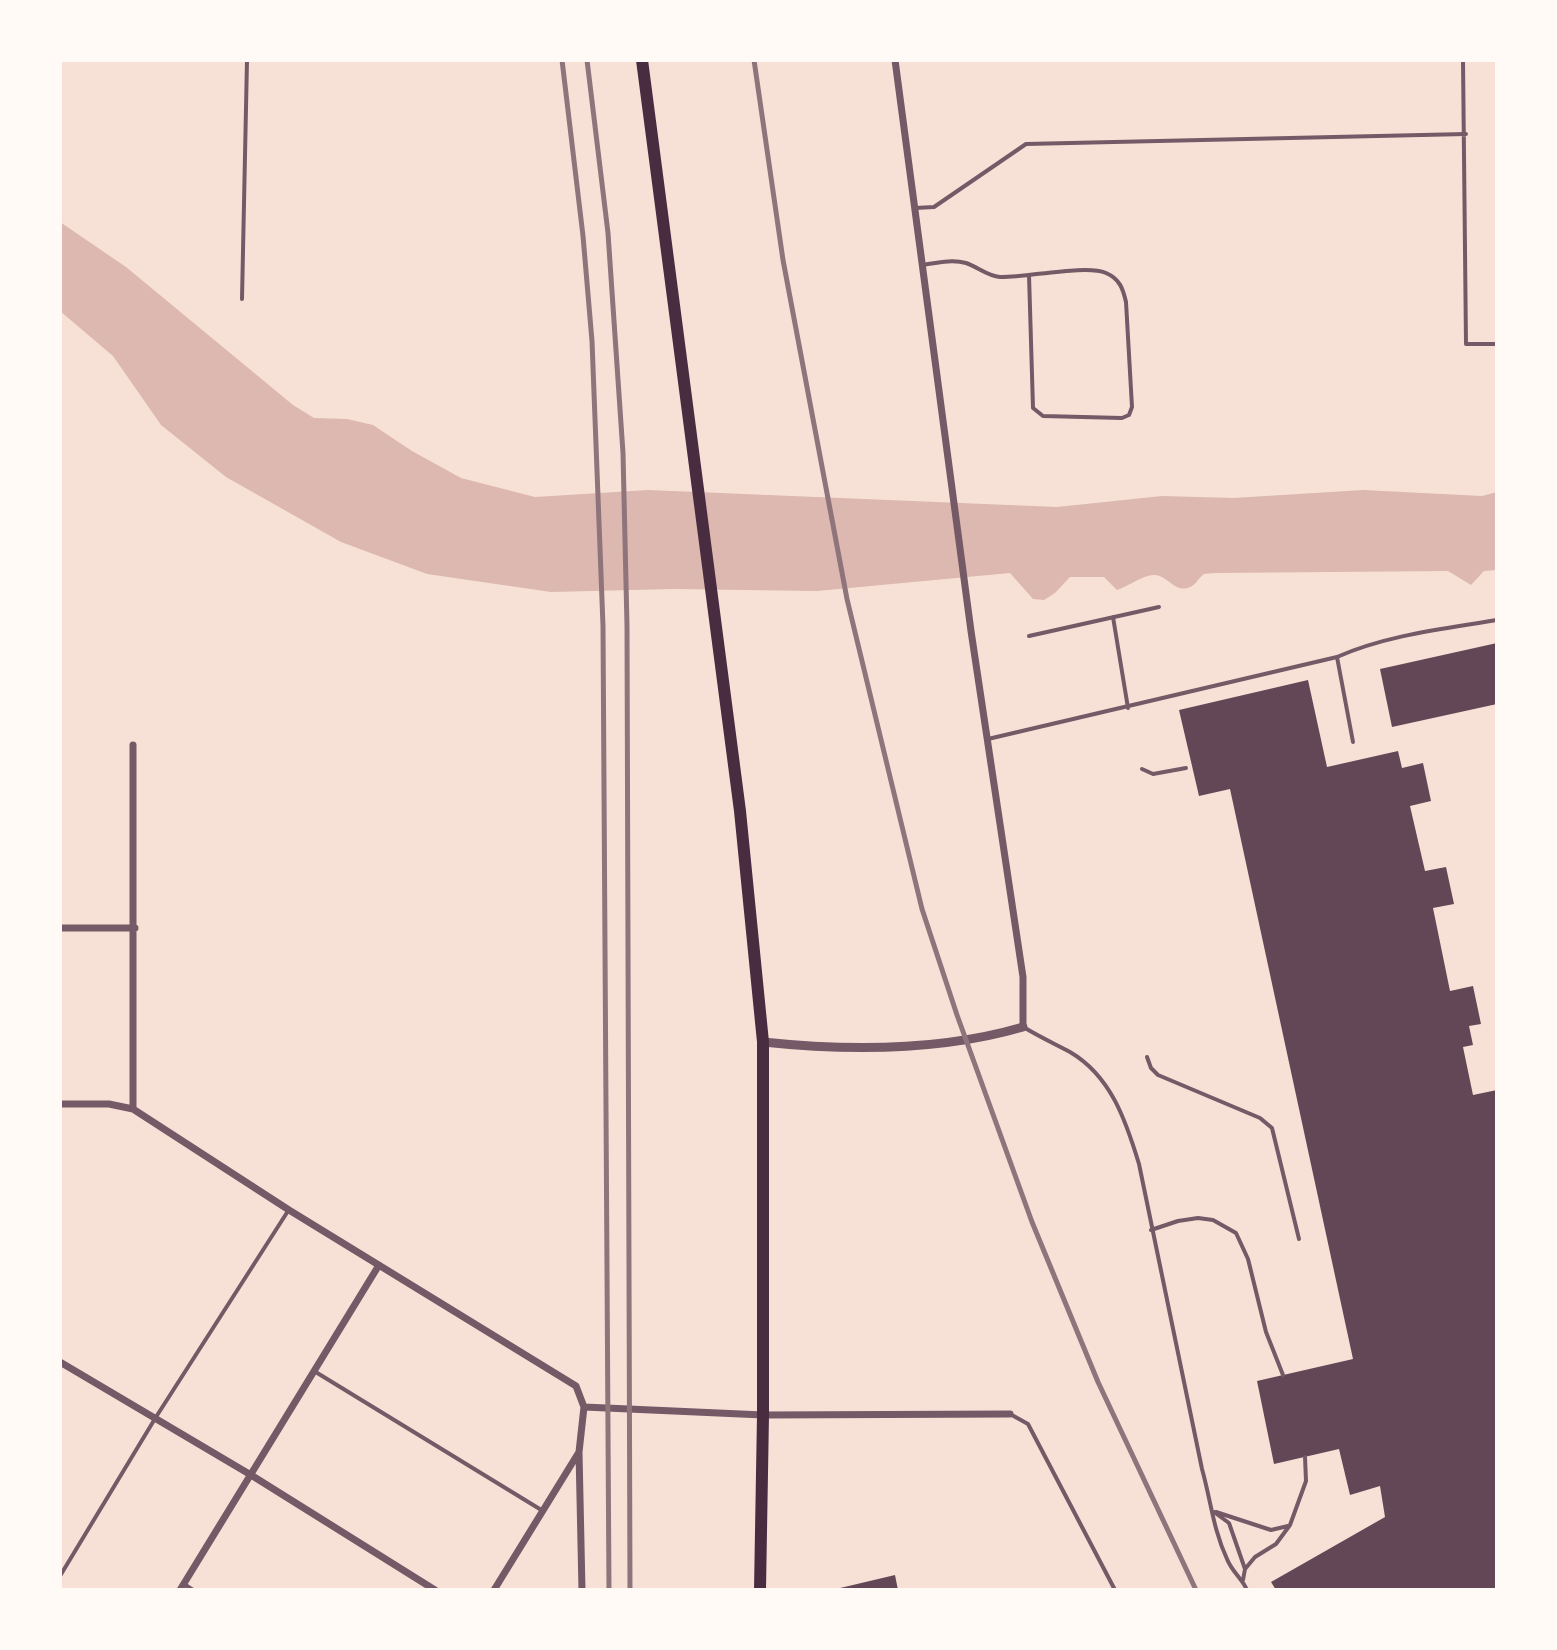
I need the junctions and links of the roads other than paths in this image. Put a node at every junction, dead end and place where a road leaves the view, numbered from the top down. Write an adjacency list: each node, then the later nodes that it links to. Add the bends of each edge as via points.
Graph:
1 (247, 60): 9 (lane)
2 (642, 60): 25 (main road, via 740,811)
3 (895, 60): 6 (street)
4 (1463, 60): 5 (lane)
5 (1466, 134): 6 (lane, via 1026,144 934,207); 10 (lane, via 1466,344)
6 (915, 208): 7 (street)
7 (922, 265): 8 (lane, via 965,263 995,276); 17 (street)
8 (1029, 275): 8 (lane, via 1099,271 1123,287 1129,415 1043,416 1033,408)
9 (242, 299)
10 (1497, 344)
11 (1159, 607): 12 (lane)
12 (1113, 617): 14 (lane); 16 (lane)
13 (1497, 620): 15 (lane, via 1392,638)
14 (1029, 636)
15 (1337, 657): 16 (lane); 18 (lane)
16 (1128, 708): 17 (lane)
17 (988, 739): 24 (street, via 1023,977)
18 (1353, 742)
19 (133, 745): 23 (street)
20 (1186, 768): 21 (lane, via 1153,774)
21 (1142, 769)
22 (60, 928): 23 (street)
23 (135, 928): 28 (street)
24 (1023, 1027): 25 (street, via 986,1038 877,1046); 30 (lane, via 1072,1053 1111,1093 1139,1164)
25 (763, 1042): 39 (main road)
26 (1147, 1057): 31 (lane, via 1158,1075 1260,1118 1272,1128)
27 (60, 1104): 28 (street)
28 (133, 1109): 29 (street)
29 (289, 1210): 32 (street); 40 (lane)
30 (1151, 1230): 36 (lane, via 1198,1218 1236,1233); 45 (lane)
31 (1299, 1239)
32 (379, 1265): 34 (street); 37 (street, via 576,1386)
33 (63, 1364): 35 (street); 40 (street)
34 (314, 1371): 43 (street); 44 (lane)
35 (60, 1375)
36 (1283, 1375)
37 (584, 1407): 39 (street); 41 (street)
38 (1010, 1414): 39 (street); 56 (lane, via 1028,1424)
39 (763, 1415): 55 (main road)
40 (156, 1417): 43 (street); 48 (lane)
41 (579, 1452): 44 (street); 54 (street)
42 (1305, 1457): 46 (lane, via 1306,1481)
43 (251, 1475): 50 (street); 52 (street)
44 (543, 1511): 53 (street)
45 (1214, 1512): 46 (lane, via 1271,1530); 47 (lane, via 1229,1523); 49 (lane, via 1211,1520 1228,1563)
46 (1290, 1525): 47 (lane)
47 (1245, 1569): 49 (lane)
48 (60, 1576)
49 (1243, 1580): 57 (lane)
50 (182, 1587): 51 (lane)
51 (193, 1590)
52 (435, 1590)
53 (494, 1590)
54 (582, 1590)
55 (760, 1590)
56 (1115, 1590)
57 (1247, 1590)

